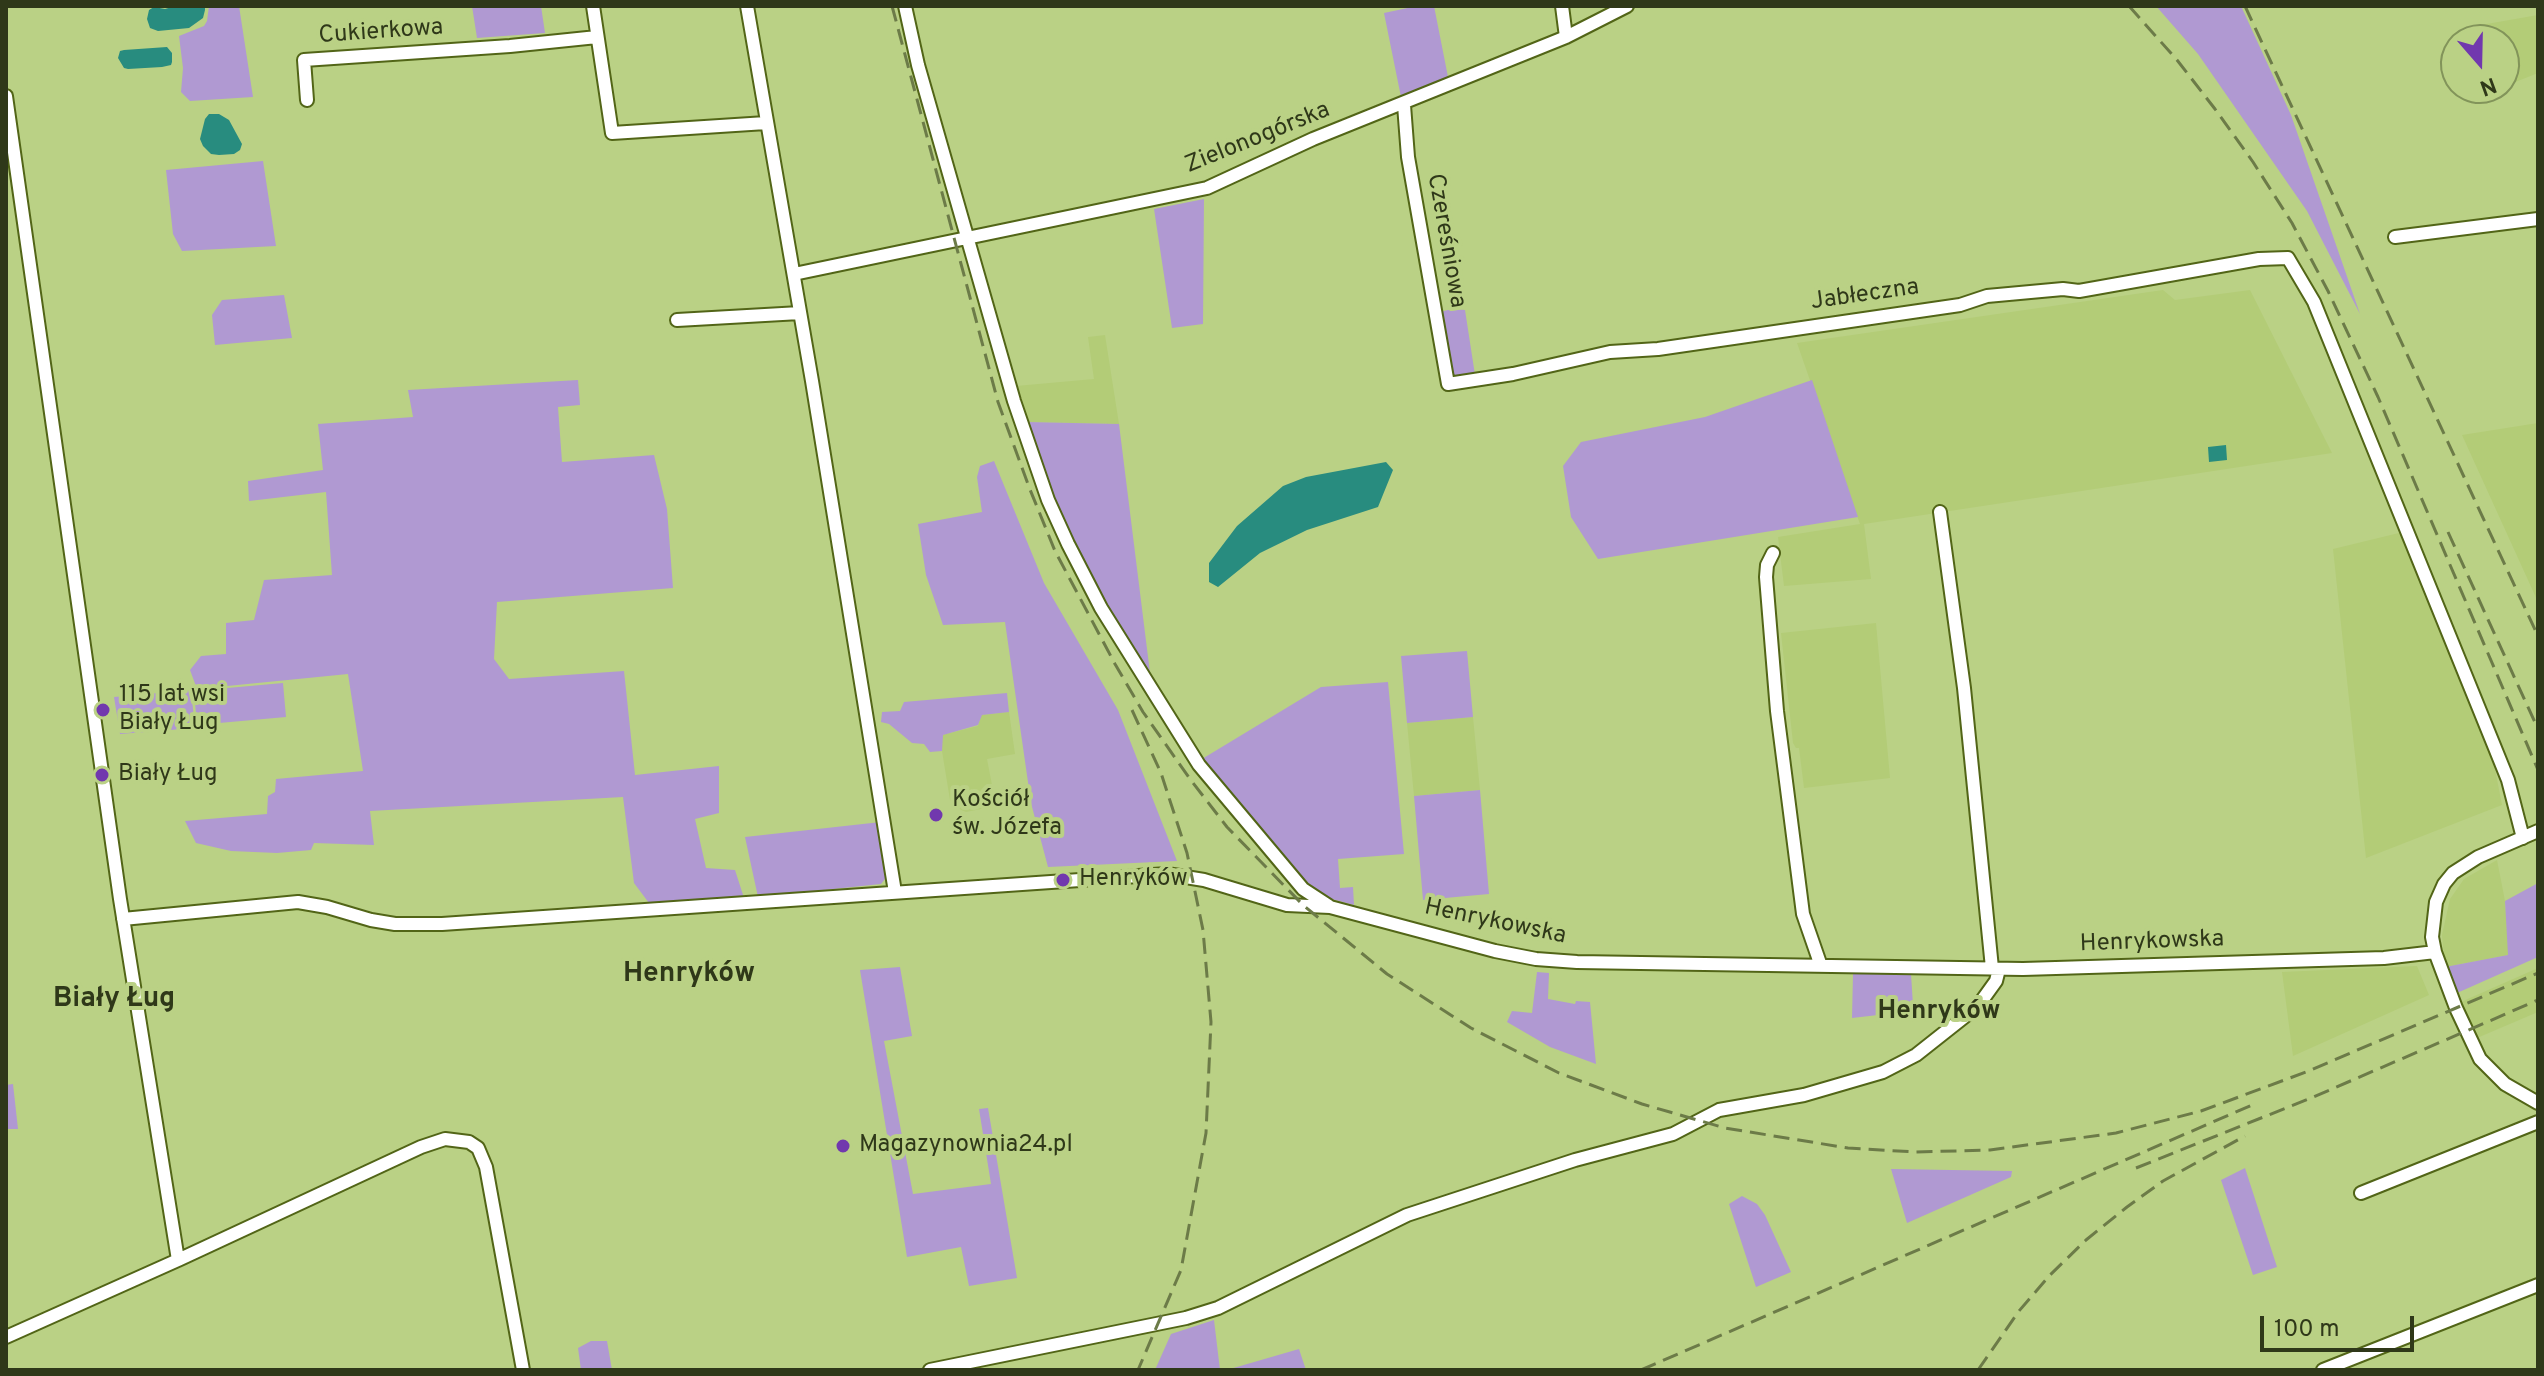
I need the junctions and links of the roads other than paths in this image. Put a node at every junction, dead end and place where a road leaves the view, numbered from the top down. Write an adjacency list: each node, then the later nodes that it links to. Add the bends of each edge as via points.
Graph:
1 (593, 6): 6 (street)
2 (747, 6): 11 (street)
3 (905, 6): 13 (street)
4 (1562, 6): 7 (street)
5 (1627, 6): 7 (street, Zielonogórska)
6 (597, 37): 9 (street, Cukierkowa, via 304,60); 11 (street, via 612,133)
7 (1566, 37): 10 (street, Zielonogórska)
8 (6, 96): 25 (street)
9 (307, 100)
10 (1404, 105): 13 (street, Zielonogórska, via 1207,188); 18 (street, Czereśniowa, via 1408,157)
11 (766, 123): 15 (street)
12 (2538, 219): 14 (street)
13 (967, 237): 15 (street, Zielonogórska); 24 (street, via 1048,500 1101,608 1199,765 1303,889)
14 (2395, 237)
15 (794, 274): 16 (street)
16 (800, 313): 17 (street); 23 (street)
17 (677, 320)
18 (1448, 384): 22 (street, Jabłeczna, via 1610,352 2288,258 2314,302 2508,780)
19 (1940, 512): 28 (street)
20 (1773, 553): 27 (street, via 1766,577 1777,711 1803,914)
21 (2538, 831): 22 (street)
22 (2523, 838): 26 (street, via 2464,864 2444,884 2432,919)
23 (895, 892): 24 (street, Henrykowska, via 1167,874 1287,905); 25 (street, Henrykowska, via 442,924 395,924 298,902)
24 (1330, 907): 27 (street, Henrykowska, via 1536,959)
25 (123, 919): 32 (street)
26 (2435, 952): 28 (street, Henrykowska, via 2384,958); 29 (street, via 2480,1059 2505,1084)
27 (1821, 966): 28 (street, Henrykowska)
28 (1996, 968): 36 (street, via 1996,981 1978,1006 1916,1055 1883,1072 1804,1095 1719,1110 1673,1134 1407,1215 1209,1311)
29 (2538, 1103)
30 (2538, 1122): 31 (street)
31 (2361, 1193)
32 (178, 1260): 34 (street); 35 (street, via 421,1147 445,1139 469,1142 484,1158)
33 (2538, 1285): 37 (street)
34 (6, 1337)
35 (523, 1370)
36 (930, 1370)
37 (2323, 1370)

